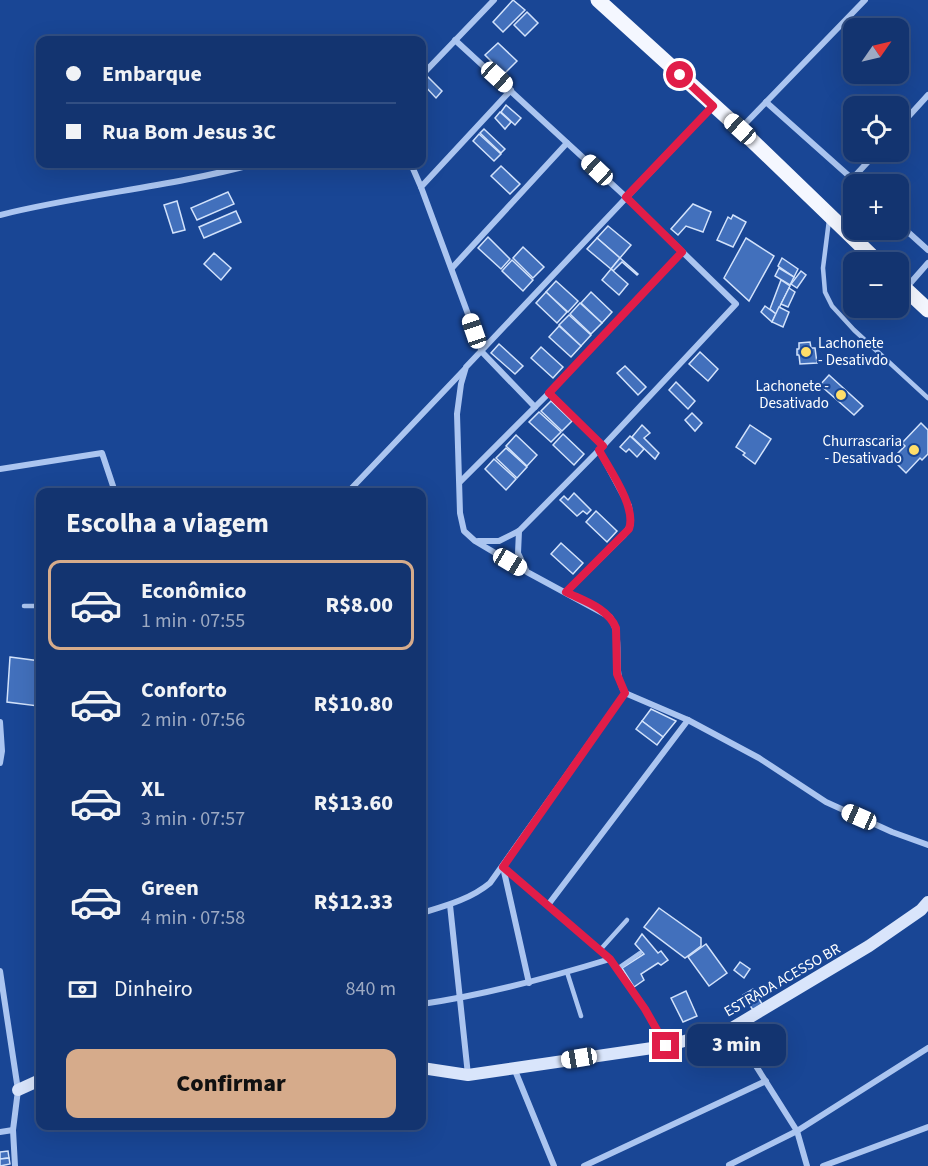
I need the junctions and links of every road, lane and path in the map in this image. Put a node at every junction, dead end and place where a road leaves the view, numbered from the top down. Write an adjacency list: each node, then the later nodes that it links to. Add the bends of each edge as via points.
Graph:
1 (494, 0): 4 (street)
2 (598, 0): 9 (main road)
3 (865, 0): 8 (street)
4 (455, 39): 5 (street); 6 (street)
5 (426, 71)
6 (511, 90): 12 (street); 18 (street)
7 (928, 95): 10 (street)
8 (766, 102): 11 (street); 16 (street)
9 (713, 106): 11 (main road); 19 (street)
10 (909, 116)
11 (740, 129): 21 (main road)
12 (567, 143): 19 (street); 27 (street)
13 (868, 162): 17 (street)
14 (236, 168): 20 (street)
15 (413, 168): 18 (street)
16 (846, 174)
17 (857, 174)
18 (421, 188): 27 (street)
19 (626, 197): 24 (street); 31 (street)
20 (0, 215)
21 (830, 217): 25 (main road); 34 (lane, via 823,268 825,292 832,306)
22 (909, 232): 23 (street)
23 (928, 250)
24 (682, 252): 33 (street); 36 (street, via 736,304)
25 (867, 252)
26 (928, 263): 28 (street)
27 (452, 268): 31 (street)
28 (909, 279)
29 (909, 292): 30 (main road)
30 (928, 310)
31 (482, 352): 32 (street); 35 (street)
32 (466, 367): 38 (street, via 457,414); 40 (street)
33 (549, 393): 35 (street); 36 (street)
34 (928, 398)
35 (535, 407): 38 (street)
36 (601, 448): 41 (street); 44 (street, via 629,506 631,524)
37 (0, 469): 39 (street, via 102,453)
38 (460, 482): 42 (street, via 464,531)
39 (114, 488)
40 (352, 488)
41 (519, 531): 42 (street, via 499,541); 43 (street, via 518,553)
42 (475, 541): 43 (street)
43 (527, 572): 44 (street)
44 (566, 592): 47 (street, via 606,613 614,622 617,674)
45 (24, 606): 46 (lane)
46 (36, 606)
47 (625, 693): 48 (street); 52 (street)
48 (688, 720): 51 (street, via 759,758 826,802); 55 (street)
49 (0, 722): 50 (street)
50 (0, 763)
51 (928, 845)
52 (503, 867): 54 (street, via 481,891); 55 (street); 64 (street)
53 (928, 902): 68 (street, ESTRADA ACESSO BR, via 869,946)
54 (450, 905): 56 (street); 65 (street)
55 (548, 905): 58 (street)
56 (426, 912)
57 (627, 920): 58 (lane)
58 (600, 950): 60 (street)
59 (640, 953): 61 (lane)
60 (610, 959): 61 (street); 63 (street)
61 (617, 969): 69 (street)
62 (0, 970): 76 (street)
63 (567, 972): 64 (street); 67 (lane)
64 (529, 982): 65 (street)
65 (460, 999): 66 (street); 73 (street)
66 (426, 1003)
67 (581, 1016)
68 (732, 1028): 69 (street, ESTRADA ACESSO BR); 74 (street)
69 (666, 1046): 71 (street, ESTRADA ACESSO BR)
70 (928, 1048): 79 (street)
71 (514, 1068): 73 (street, ESTRADA ACESSO BR); 83 (street)
72 (426, 1069): 73 (street, ESTRADA ACESSO BR)
73 (468, 1075)
74 (766, 1081): 79 (street); 84 (street)
75 (36, 1082): 76 (street)
76 (18, 1090): 78 (street)
77 (928, 1127): 86 (street)
78 (13, 1130): 80 (street); 82 (street)
79 (797, 1131): 81 (street); 85 (street)
80 (0, 1132)
81 (729, 1165)
82 (15, 1166)
83 (554, 1166)
84 (584, 1166)
85 (807, 1166)
86 (823, 1166)

